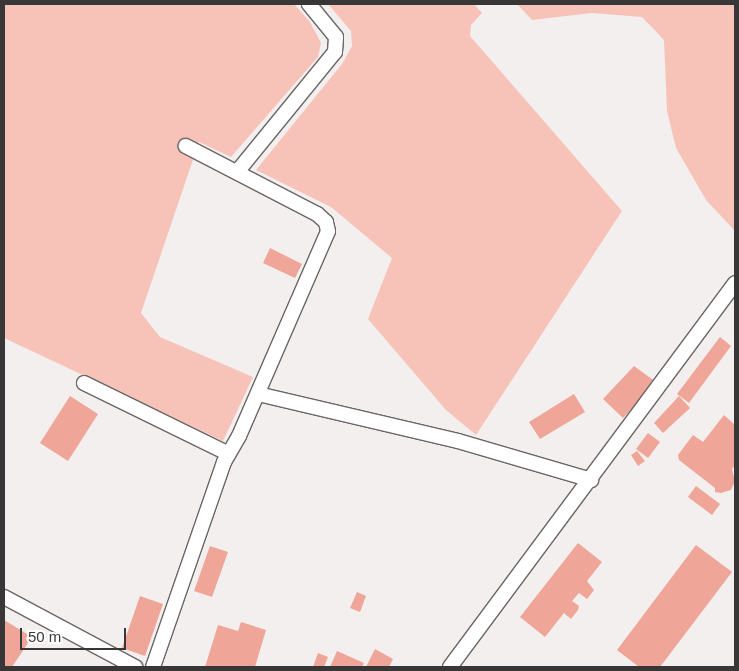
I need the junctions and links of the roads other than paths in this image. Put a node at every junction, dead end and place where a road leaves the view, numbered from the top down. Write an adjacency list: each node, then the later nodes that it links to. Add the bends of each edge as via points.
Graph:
1 (309, 4): 3 (street, via 336,37 335,52)
2 (186, 146): 3 (street)
3 (237, 172): 6 (street, via 318,214 326,222 328,232)
4 (735, 284): 8 (street)
5 (84, 383): 7 (street)
6 (258, 394): 7 (street); 8 (street, via 458,441)
7 (229, 454): 11 (street, via 198,529)
8 (591, 480): 12 (street)
9 (4, 597): 10 (street)
10 (135, 667)
11 (153, 667)
12 (450, 667)

